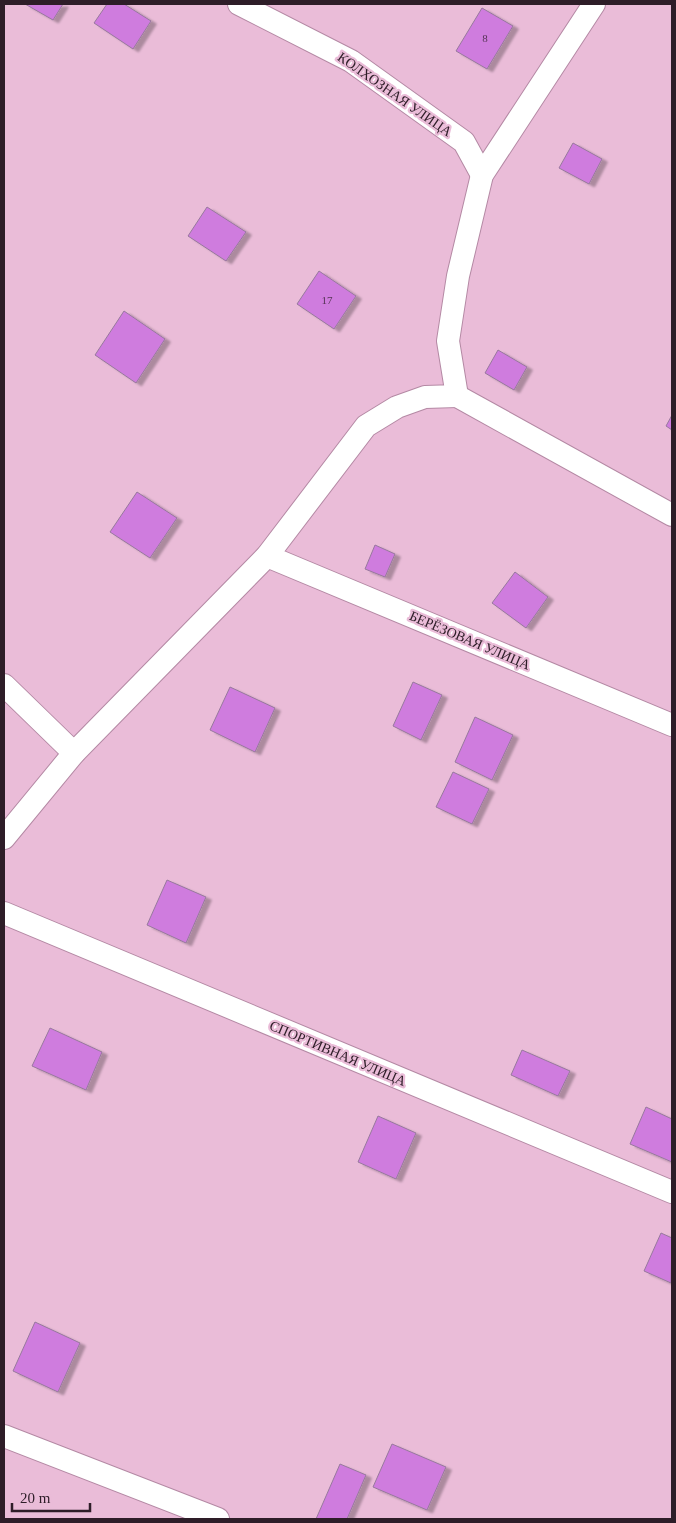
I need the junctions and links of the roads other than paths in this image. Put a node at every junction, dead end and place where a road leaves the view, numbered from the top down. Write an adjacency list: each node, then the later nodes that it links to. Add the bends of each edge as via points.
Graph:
1 (239, 4): 3 (street, КОЛХОЗНАЯ УЛИЦА, via 351,61 464,142)
2 (594, 4): 3 (street)
3 (482, 175): 4 (street, via 458,276 448,341)
4 (457, 396): 5 (street); 6 (street, via 425,397 397,406 366,426)
5 (672, 515)
6 (267, 556): 8 (street, БЕРЁЗОВАЯ УЛИЦА); 9 (street)
7 (4, 685): 9 (street)
8 (672, 725)
9 (74, 753): 10 (street)
10 (4, 838)
11 (4, 913): 12 (street, СПОРТИВНАЯ УЛИЦА)
12 (672, 1192)
13 (4, 1436): 14 (street)
14 (218, 1519)

